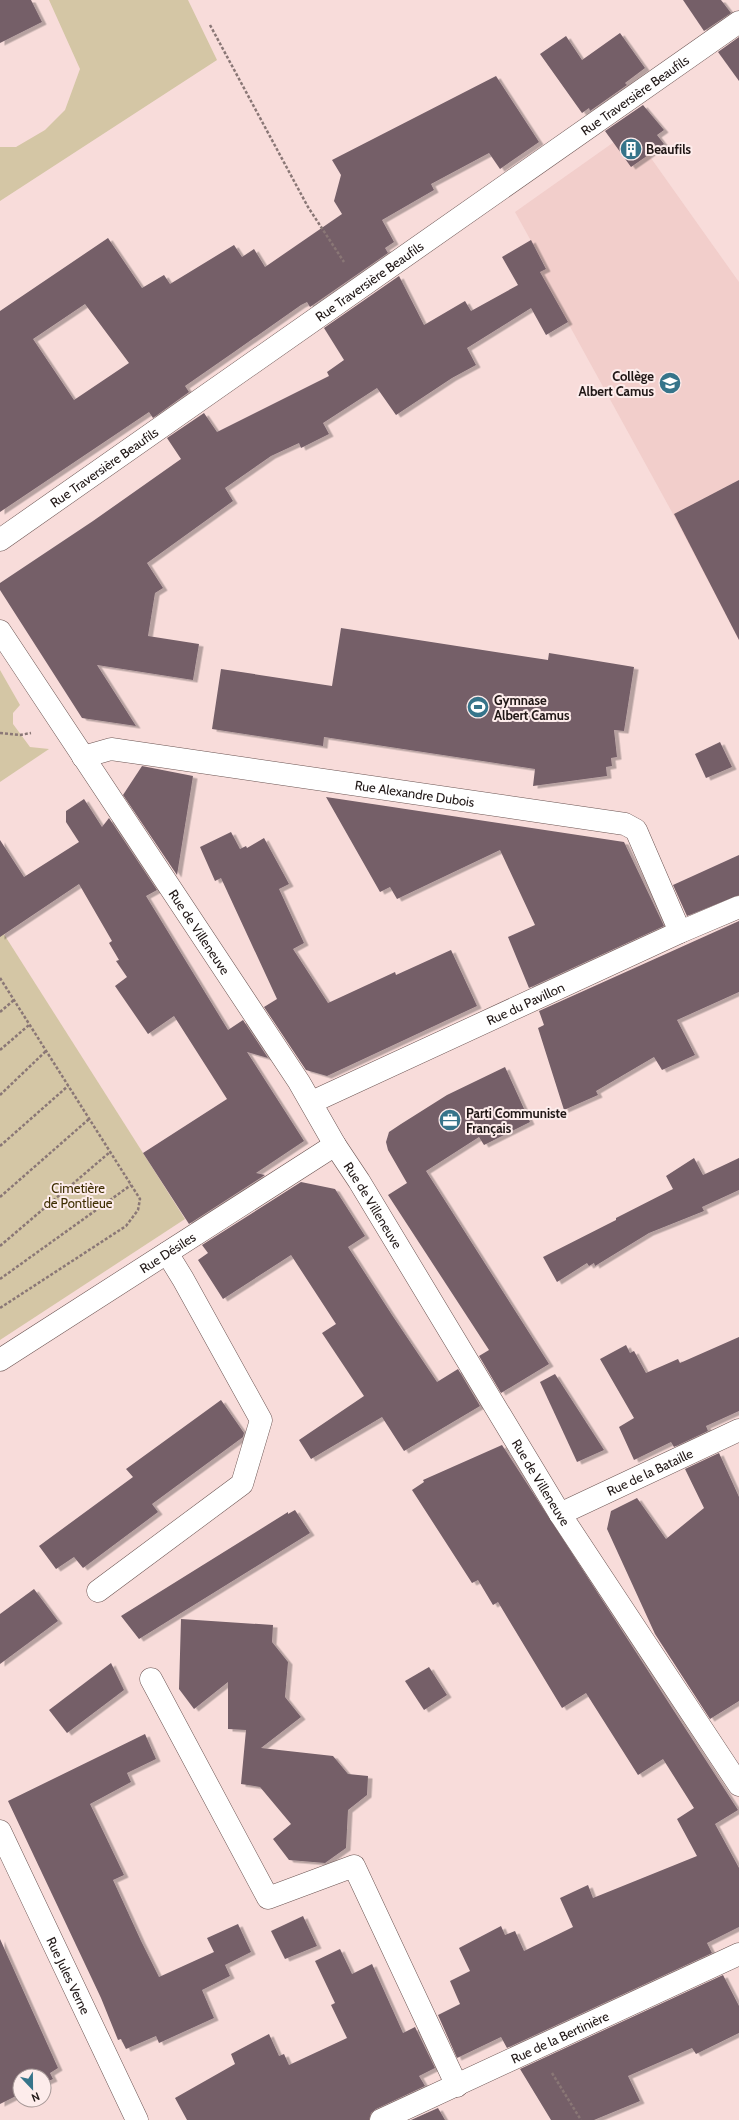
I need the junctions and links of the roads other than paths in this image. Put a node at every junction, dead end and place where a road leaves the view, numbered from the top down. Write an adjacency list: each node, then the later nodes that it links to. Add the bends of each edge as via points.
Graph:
1 (739, 22): 2 (street, Rue Traversière Beaufils)
2 (0, 540)
3 (0, 631): 4 (street, Rue de Villeneuve)
4 (83, 757): 6 (street, Rue Alexandre Dubois, via 111,749 625,824 636,830); 7 (street, Rue de Villeneuve)
5 (739, 907): 6 (street, Rue du Pavillon)
6 (680, 932): 7 (street, Rue du Pavillon)
7 (312, 1102): 8 (street, Rue de Villeneuve)
8 (335, 1145): 9 (street, Rue Désiles); 12 (street, Rue de Villeneuve)
9 (167, 1253): 10 (street, Rue Désiles); 13 (street, via 261,1420 242,1484)
10 (0, 1360)
11 (739, 1430): 12 (street, Rue de la Bataille)
12 (560, 1514): 15 (street, Rue de Villeneuve)
13 (98, 1591)
14 (152, 1679): 18 (street, via 268,1898 354,1866)
15 (739, 1784)
16 (0, 1831): 19 (street, Rue Jules Verne)
17 (739, 1954): 18 (street, Rue de la Bertinière)
18 (457, 2086): 20 (street, Rue de la Bertinière)
19 (136, 2120)
20 (381, 2120)

